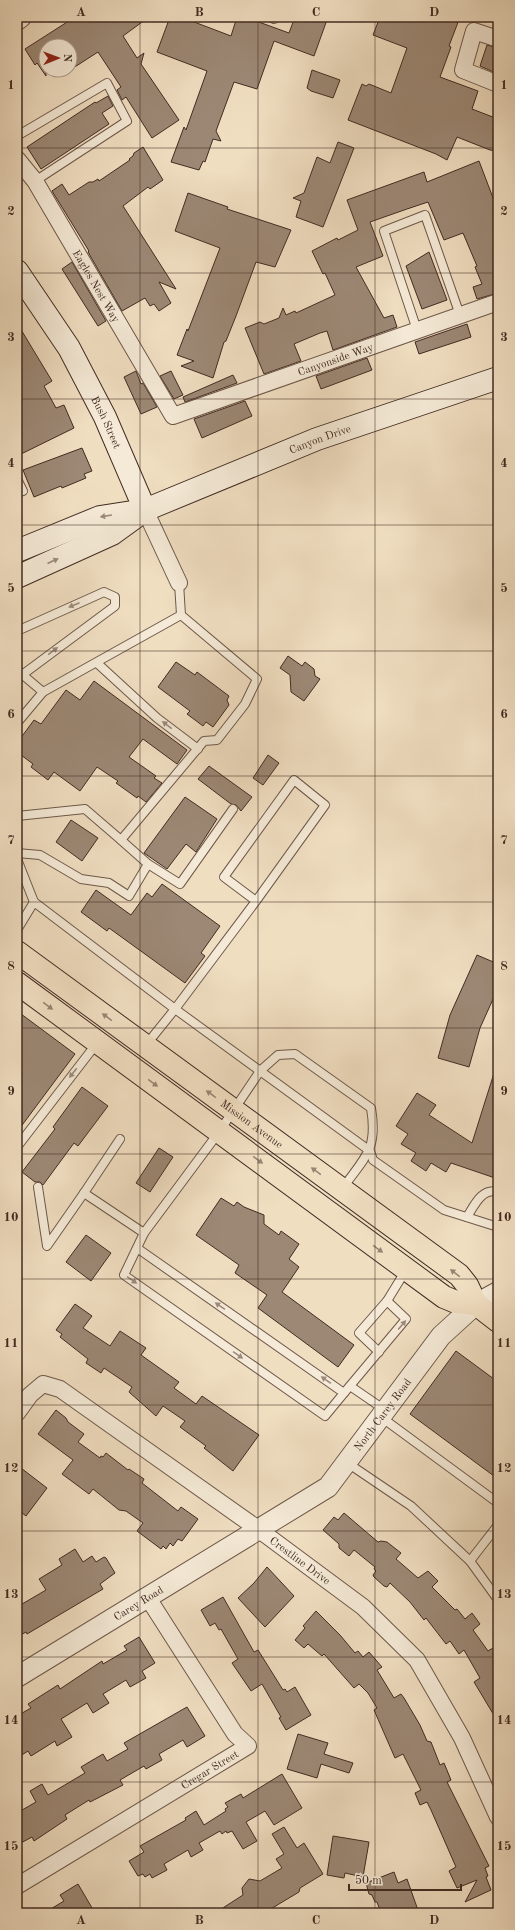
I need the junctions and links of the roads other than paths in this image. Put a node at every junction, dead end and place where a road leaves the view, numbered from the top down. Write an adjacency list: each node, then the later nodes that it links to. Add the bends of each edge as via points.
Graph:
1 (21, 17): 4 (street)
2 (270, 17): 3 (lane)
3 (275, 17)
4 (17, 20)
5 (498, 40): 6 (street, via 474,31 463,70)
6 (498, 84)
7 (17, 136): 9 (lane, via 107,83 127,121)
8 (17, 159): 9 (street, Eagles Nest Way)
9 (35, 181): 15 (street, Eagles Nest Way)
10 (17, 270): 18 (main road, Bush Street, via 69,348 105,417)
11 (498, 302): 12 (street, Canyonside Way)
12 (460, 315): 13 (street, Canyonside Way); 13 (lane, via 425,215 384,231)
13 (417, 330): 15 (street, Canyonside Way)
14 (498, 378): 18 (main road, Canyon Drive, via 317,439)
15 (173, 416)
16 (17, 479): 17 (lane, via 23,491)
17 (17, 493)
18 (145, 510): 19 (main road, Canyon Drive, one-way to 19, via 100,517); 20 (main road, Canyon Drive, one-way to 18, via 112,534); 21 (street, Bush Street)
19 (17, 551)
20 (17, 577)
21 (179, 583): 22 (lane)
22 (181, 615): 24 (lane); 28 (lane, via 257,679 245,704 217,740 204,741)
23 (17, 631): 25 (lane, one-way to 23, via 115,606 115,597 104,592)
24 (97, 663): 26 (lane); 28 (lane, one-way to 24, via 157,718)
25 (19, 672): 26 (lane)
26 (43, 692): 27 (lane)
27 (17, 723)
28 (198, 749): 31 (lane)
29 (233, 809): 34 (lane, via 180,884)
30 (17, 816): 31 (lane, via 85,809)
31 (121, 840): 34 (lane)
32 (17, 853): 34 (lane, via 40,854 82,879 109,884 129,896)
33 (17, 859): 36 (lane)
34 (148, 864)
35 (256, 901): 35 (lane, via 325,805 294,780 224,877); 40 (lane)
36 (34, 902): 37 (lane); 40 (lane)
37 (17, 930)
38 (17, 952): 42 (main road, Mission Avenue, one-way to 38)
39 (17, 983): 41 (main road, one-way to 41)
40 (175, 1009): 42 (lane); 43 (lane)
41 (97, 1042): 45 (main road, one-way to 45); 47 (lane, one-way to 47)
42 (146, 1046): 44 (main road, Mission Avenue, one-way to 42)
43 (260, 1071): 44 (lane); 48 (lane); 48 (lane, via 278,1055 295,1054 371,1108 374,1128)
44 (233, 1110): 45 (lane); 50 (main road, Mission Avenue, one-way to 44)
45 (219, 1132): 55 (lane); 57 (main road, one-way to 57)
46 (120, 1139): 51 (lane)
47 (17, 1147)
48 (370, 1151): 50 (lane); 53 (lane, via 373,1160 444,1210)
49 (38, 1187): 51 (lane, via 47,1246)
50 (342, 1190): 60 (main road, Mission Avenue, one-way to 50, via 459,1275)
51 (84, 1192): 55 (lane)
52 (498, 1192): 53 (lane, via 494,1190 481,1195)
53 (468, 1218): 54 (lane)
54 (498, 1227)
55 (144, 1233): 56 (lane)
56 (137, 1248): 64 (lane, one-way to 56); 64 (lane, one-way to 64, via 124,1275 325,1416)
57 (407, 1270): 59 (lane); 60 (main road, via 444,1297 456,1302)
58 (498, 1292): 60 (street, North Carey Road)
59 (387, 1301): 62 (lane, one-way to 59, via 406,1319); 62 (lane, via 359,1333)
60 (476, 1304): 61 (main road, Mission Avenue); 66 (street, North Carey Road, via 441,1336)
61 (498, 1321)
62 (379, 1352): 63 (lane)
63 (350, 1386): 64 (lane); 66 (lane)
64 (344, 1393)
65 (17, 1413): 70 (street, Crestline Drive, via 30,1395 43,1384 60,1388)
66 (382, 1414): 67 (street, North Carey Road); 68 (lane)
67 (346, 1462): 70 (street, North Carey Road, via 328,1487); 71 (lane, via 411,1506)
68 (498, 1503)
69 (498, 1525): 71 (lane)
70 (258, 1529): 73 (street, Carey Road); 75 (street, Crestline Drive, via 363,1607 417,1660 462,1738)
71 (470, 1561): 72 (lane)
72 (496, 1597)
73 (148, 1598): 74 (street, Carey Road); 76 (street, Cregar Street, via 235,1734 248,1746)
74 (17, 1677)
75 (498, 1817)
76 (17, 1886)

